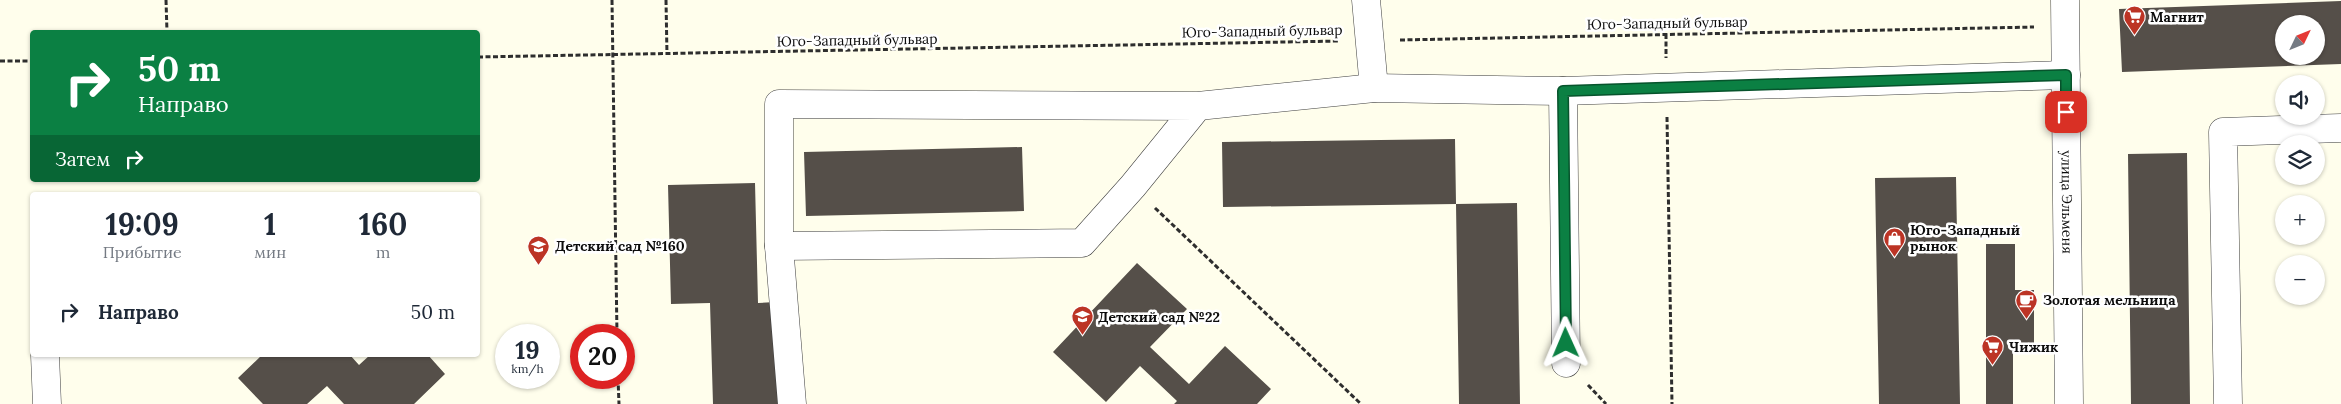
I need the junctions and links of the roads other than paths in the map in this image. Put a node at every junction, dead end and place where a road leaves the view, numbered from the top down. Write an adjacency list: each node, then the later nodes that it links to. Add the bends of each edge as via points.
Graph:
1 (1366, 0): 4 (street)
2 (2065, 0): 3 (street, улица Эльменя)
3 (2066, 75): 5 (street); 13 (street, улица Эльменя)
4 (1374, 88): 5 (street); 6 (street)
5 (1563, 91): 10 (street)
6 (1198, 106): 8 (street, via 1082,243); 8 (street, via 779,104)
7 (2341, 128): 14 (street, via 2223,132)
8 (780, 246): 12 (street)
9 (45, 357): 11 (street)
10 (1566, 363)
11 (47, 404)
12 (792, 404)
13 (2069, 404)
14 (2228, 404)

